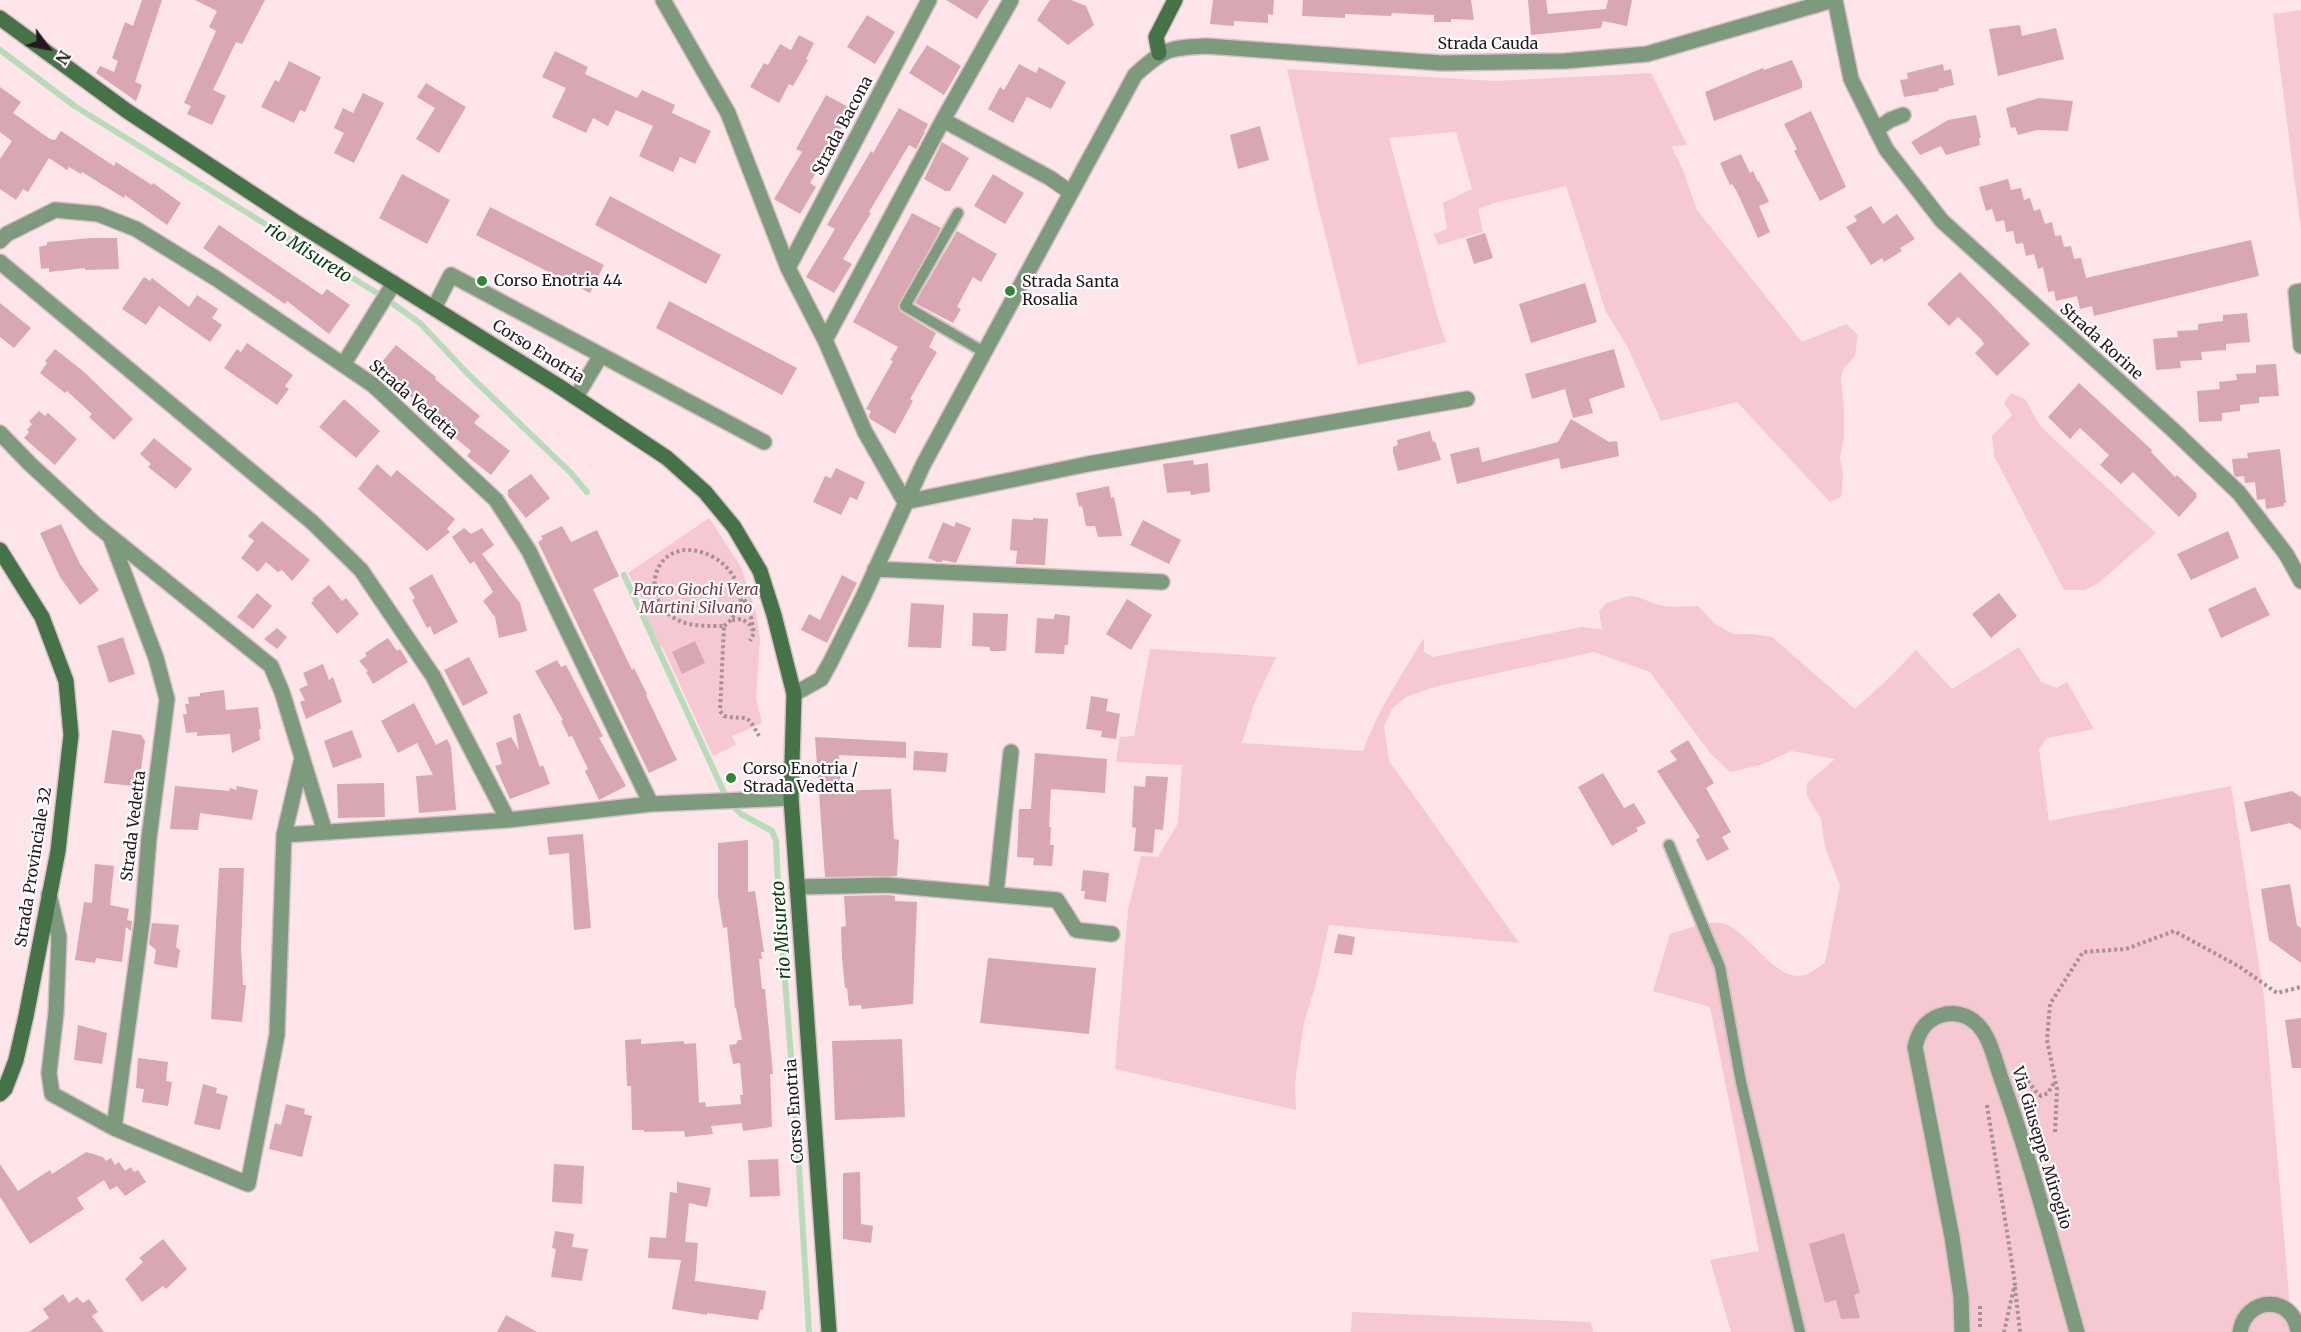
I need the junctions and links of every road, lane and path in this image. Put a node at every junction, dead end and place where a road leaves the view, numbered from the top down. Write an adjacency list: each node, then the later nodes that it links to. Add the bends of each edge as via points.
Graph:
1 (663, 0): 16 (street, via 728,113)
2 (929, 0): 16 (street, Strada Bacona)
3 (1011, 0): 10 (street)
4 (1175, 0): 8 (main road, via 1156,37)
5 (1834, 0): 6 (street, Strada Cauda); 11 (street, Strada Rorine, via 1851,79)
6 (1813, 3): 8 (street, Strada Cauda, via 1647,54 1565,61 1441,63 1206,46)
7 (0, 18): 18 (main road, Corso Enotria)
8 (1159, 53): 12 (street, via 1135,75)
9 (1903, 115): 11 (street)
10 (943, 120): 12 (street); 20 (street)
11 (1876, 130): 33 (street, Strada Rorine, via 1886,149 1942,221 2240,493 2286,554)
12 (1070, 192): 22 (street)
13 (958, 213): 22 (lane, via 905,306)
14 (0, 241): 24 (street, Strada Vedetta, via 56,210 98,214 136,229 218,279)
15 (0, 262): 46 (street, via 312,522 361,570 433,676)
16 (788, 268): 20 (street)
17 (2301, 291): 21 (street, via 2296,292)
18 (388, 292): 19 (main road, Corso Enotria); 24 (street)
19 (434, 308): 23 (street, via 451,275); 25 (main road, Corso Enotria)
20 (825, 340): 29 (street, via 866,432)
21 (2301, 346)
22 (984, 352): 29 (street)
23 (601, 355): 25 (street); 28 (street)
24 (343, 365): 45 (street, Strada Vedetta, via 373,385 496,500 529,551)
25 (576, 398): 40 (main road, Corso Enotria, via 667,458 705,492 734,527 760,571)
26 (1467, 399): 29 (street, via 1088,464)
27 (0, 432): 30 (street, Strada Vedetta)
28 (764, 442)
29 (905, 502): 32 (street)
30 (110, 536): 43 (street, Strada Vedetta, via 271,666); 59 (street, Strada Vedetta, via 156,658 166,699 142,922)
31 (0, 549): 52 (main road, Strada Provinciale 32, via 42,617 66,681 71,735)
32 (875, 569): 34 (street); 40 (street, via 822,679)
33 (2301, 581)
34 (1162, 582)
35 (740, 591): 36 (path, via 741,602); 37 (path, via 721,562 690,549 674,552 656,571 658,601 674,619 695,626); 38 (path)
36 (731, 620): 37 (path); 38 (path, via 742,619)
37 (724, 626): 41 (path, via 720,711 724,716 750,719)
38 (754, 633): 39 (path)
39 (750, 641)
40 (794, 694): 44 (main road, Corso Enotria)
41 (759, 736)
42 (1011, 752): 51 (street)
43 (302, 758): 47 (street, Strada Vedetta); 48 (street)
44 (791, 798): 45 (street); 50 (main road, Corso Enotria)
45 (651, 804): 46 (street)
46 (508, 820): 47 (street)
47 (325, 832): 48 (street)
48 (284, 835): 59 (street, via 277,1035 248,1184)
49 (1669, 845): 63 (lane, via 1720,967 1741,1082)
50 (797, 887): 51 (street, via 887,885); 62 (main road, Corso Enotria)
51 (996, 893): 53 (street, via 1057,900 1076,930)
52 (49, 894): 57 (main road, Strada Provinciale 32, via 27,1016 16,1060); 59 (street, via 58,937 49,1072 52,1094)
53 (1113, 934)
54 (2301, 987): 55 (path, via 2277,993 2240,967 2174,931 2126,949 2083,952 2050,1004 2047,1040)
55 (2056, 1081): 56 (path, via 2048,1094 2041,1096 2025,1078); 60 (path)
56 (2006, 1093): 64 (street, Via Giuseppe Miroglio, via 1984,1032 1977,1023 1956,1013 1933,1018 1924,1025 1918,1035 1915,1058 1952,1237); 67 (street, Via Giuseppe Miroglio)
57 (0, 1094)
58 (1987, 1105): 61 (path)
59 (114, 1128)
60 (2055, 1132)
61 (2014, 1283): 65 (path); 66 (path)
62 (829, 1332)
63 (1800, 1332)
64 (1962, 1332)
65 (2004, 1332)
66 (2020, 1332)
67 (2077, 1332)
68 (2240, 1332): 69 (street, via 2251,1311 2269,1304 2287,1310 2294,1317)
69 (2298, 1332)

